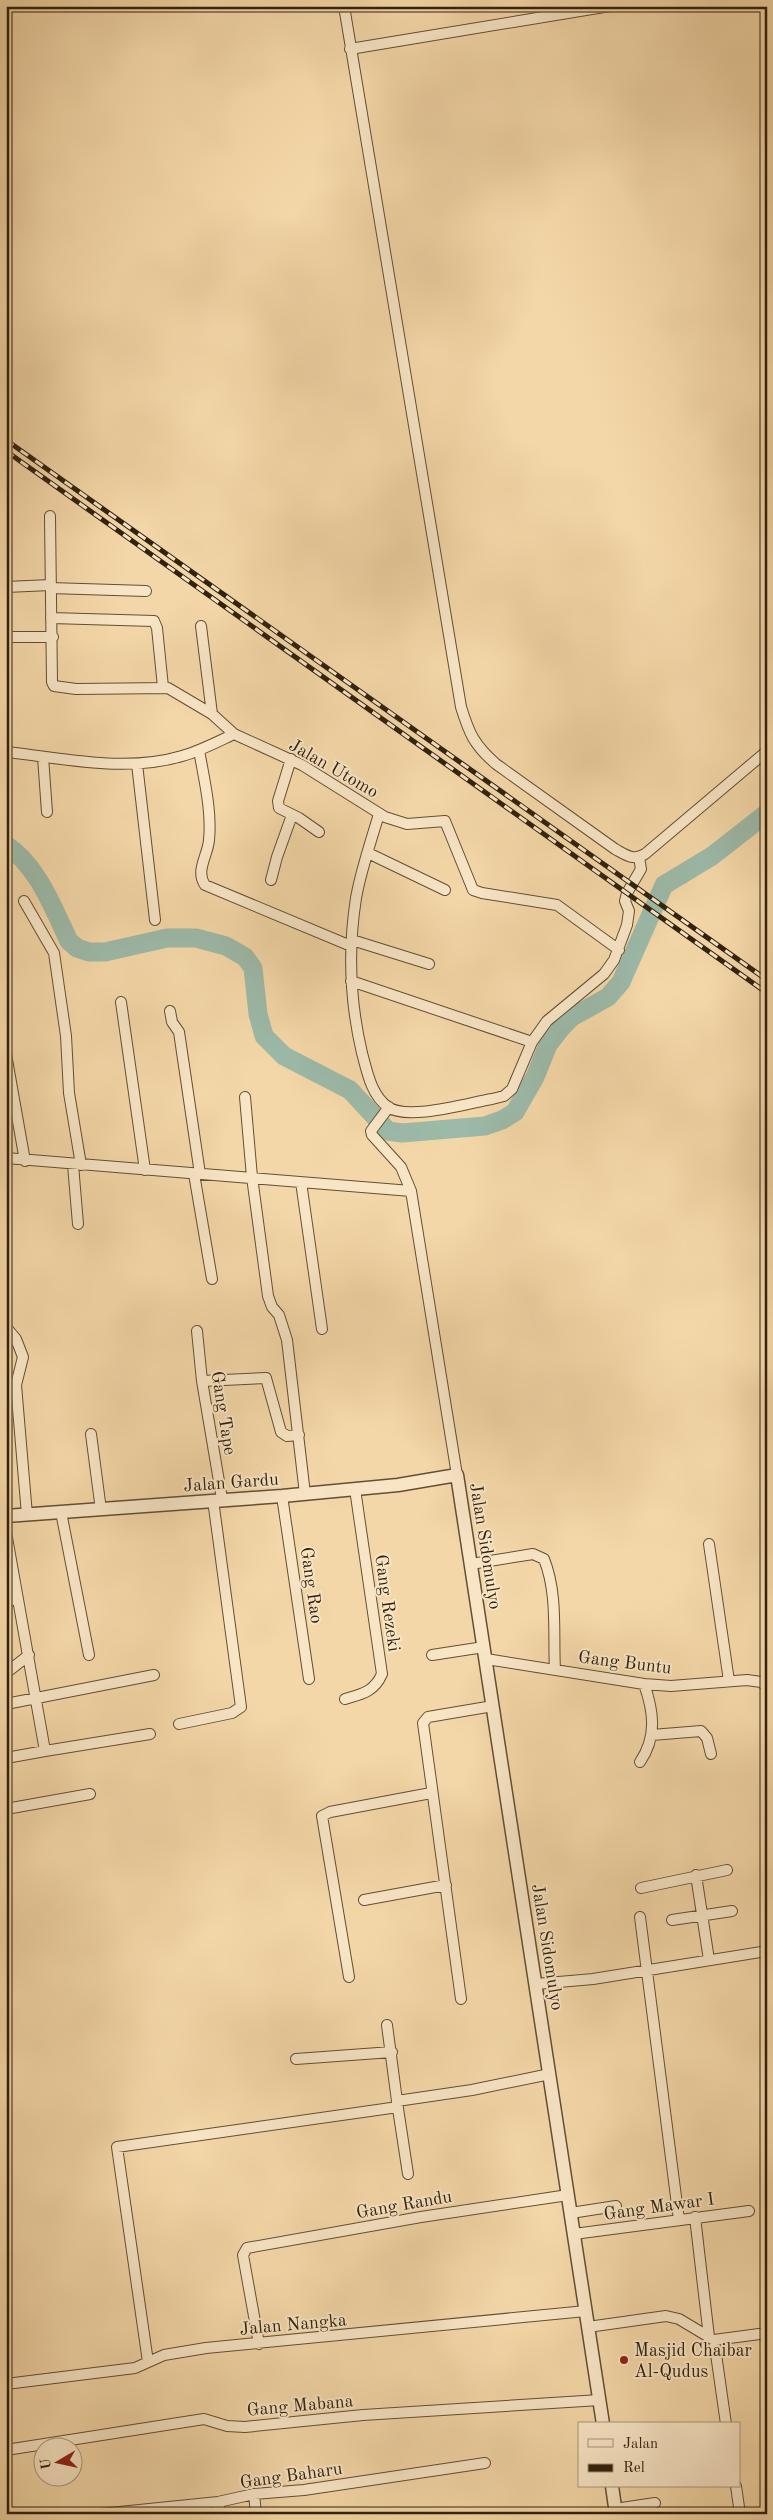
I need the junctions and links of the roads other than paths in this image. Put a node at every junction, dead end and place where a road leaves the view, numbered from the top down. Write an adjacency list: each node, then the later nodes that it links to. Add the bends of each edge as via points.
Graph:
1 (344, 6): 3 (street)
2 (610, 6): 3 (street)
3 (350, 49): 26 (street, via 366,127 461,706 469,732 480,750 496,764 615,849 630,858)
4 (50, 516): 6 (street)
5 (6, 587): 6 (street)
6 (50, 587): 7 (street); 8 (street)
7 (146, 591)
8 (51, 618): 11 (street); 12 (street, via 154,621)
9 (201, 626): 13 (street)
10 (6, 637): 11 (street)
11 (53, 637): 12 (street, via 54,686 76,689)
12 (163, 687): 13 (street, Jalan Utomo)
13 (212, 714): 14 (street, Jalan Utomo)
14 (234, 734): 15 (street); 19 (street, Jalan Utomo)
15 (199, 750): 20 (street); 31 (street, via 210,834 201,864 205,885)
16 (767, 751): 26 (street)
17 (6, 752): 18 (street)
18 (43, 757): 20 (street); 21 (street)
19 (291, 759): 22 (street, Jalan Utomo); 23 (street, via 278,805)
20 (137, 764): 30 (street)
21 (47, 812)
22 (379, 814): 25 (street, Jalan Utomo); 32 (street, via 407,824 445,821 474,890 557,905)
23 (292, 815): 24 (street); 27 (street)
24 (319, 832)
25 (368, 853): 28 (street); 31 (street, Jalan Utomo, via 356,896)
26 (639, 857): 32 (street, via 641,869 627,893 625,901 630,911)
27 (271, 880)
28 (445, 890)
29 (24, 901): 43 (street, via 54,953 66,1036 68,1093)
30 (154, 920)
31 (352, 943): 33 (street); 34 (street, Jalan Utomo)
32 (619, 950): 37 (street, via 604,974 562,1007)
33 (429, 964)
34 (352, 981): 37 (street); 40 (street, Jalan Utomo, via 368,1076)
35 (121, 1002): 44 (street)
36 (170, 1011): 45 (street, via 179,1032)
37 (532, 1042): 40 (street, via 517,1081 504,1096 420,1112)
38 (6, 1054): 42 (street)
39 (245, 1097): 46 (street)
40 (386, 1111): 48 (street, via 371,1131 377,1143 401,1167)
41 (6, 1158): 42 (street)
42 (25, 1161): 43 (street)
43 (77, 1165): 44 (street); 49 (street)
44 (145, 1170): 45 (street)
45 (197, 1174): 46 (street); 50 (street)
46 (252, 1177): 47 (street); 56 (street, via 268,1296 279,1315 287,1340)
47 (302, 1182): 48 (street); 52 (street)
48 (411, 1191): 57 (street)
49 (78, 1224)
50 (212, 1279)
51 (6, 1327): 64 (street, via 16,1339 23,1358 16,1385)
52 (322, 1329)
53 (197, 1332): 54 (street, Gang Tape)
54 (202, 1381): 56 (street, via 266,1378 281,1432 287,1436); 61 (street, Gang Tape)
55 (91, 1434): 62 (street)
56 (299, 1435): 59 (street)
57 (457, 1475): 58 (street, Jalan Gardu); 68 (street, Jalan Sidomulyo)
58 (355, 1489): 59 (street, Jalan Gardu); 82 (street, Gang Rezeki, via 382,1674 371,1691)
59 (305, 1494): 60 (street, Jalan Gardu)
60 (282, 1496): 61 (street, Jalan Gardu); 78 (street, Gang Rao)
61 (218, 1499): 62 (street, Jalan Gardu); 86 (street, Gang Tape, via 241,1707 232,1713)
62 (101, 1510): 63 (street, Jalan Gardu)
63 (61, 1512): 64 (street, Jalan Gardu); 73 (street)
64 (27, 1515): 65 (street, Jalan Gardu)
65 (6, 1516)
66 (6, 1532): 69 (street)
67 (709, 1544): 79 (street)
68 (471, 1564): 71 (street, Jalan Sidomulyo); 75 (street, via 533,1554 541,1556 551,1591)
69 (17, 1596): 70 (street); 72 (street)
70 (6, 1604)
71 (485, 1653): 74 (street, Gang Buntu); 75 (street, Gang Buntu); 85 (street, Jalan Sidomulyo)
72 (29, 1655): 76 (street); 83 (street)
73 (89, 1655)
74 (432, 1655)
75 (555, 1670): 80 (street, Gang Buntu)
76 (6, 1673)
77 (154, 1676): 83 (street)
78 (309, 1679)
79 (729, 1681): 80 (street, Gang Buntu, via 671,1686); 81 (street, Gang Buntu)
80 (644, 1684): 88 (street, via 650,1703)
81 (764, 1684)
82 (345, 1699)
83 (37, 1700): 84 (street); 89 (street)
84 (6, 1704)
85 (493, 1706): 93 (street, via 424,1720); 109 (street, Jalan Sidomulyo)
86 (179, 1724)
87 (150, 1734): 89 (street)
88 (652, 1735): 90 (street, via 701,1731 707,1738); 92 (street, via 652,1742)
89 (45, 1751): 91 (street)
90 (711, 1754)
91 (6, 1758)
92 (640, 1762)
93 (431, 1793): 98 (street); 108 (street, via 322,1816)
94 (90, 1794): 95 (street)
95 (6, 1809)
96 (727, 1870): 97 (street)
97 (696, 1875): 99 (street); 102 (street)
98 (446, 1885): 100 (street); 110 (street)
99 (641, 1888)
100 (364, 1900)
101 (732, 1911): 102 (street)
102 (702, 1916): 104 (street); 106 (street)
103 (640, 1917): 107 (street)
104 (672, 1920)
105 (767, 1952): 106 (street)
106 (709, 1960): 107 (street)
107 (647, 1971): 109 (street); 122 (street)
108 (349, 1977)
109 (536, 1984): 114 (street, Jalan Sidomulyo)
110 (461, 1999)
111 (387, 2024): 112 (street)
112 (392, 2052): 113 (street); 115 (street)
113 (296, 2059)
114 (550, 2074): 115 (street); 117 (street, Jalan Sidomulyo)
115 (397, 2104): 116 (street); 129 (street, via 117,2147)
116 (408, 2174)
117 (568, 2195): 120 (street, Jalan Sidomulyo); 128 (street, Gang Randu, via 246,2248 243,2255)
118 (616, 2206): 120 (street)
119 (749, 2211): 121 (street, Gang Mawar I)
120 (571, 2213): 123 (street, Jalan Sidomulyo)
121 (695, 2217): 122 (street, Gang Mawar I); 127 (street)
122 (679, 2220): 123 (street, Gang Mawar I)
123 (574, 2234): 124 (street, Jalan Sidomulyo)
124 (586, 2312): 125 (street, Jalan Sidomulyo); 128 (street, Jalan Nangka)
125 (588, 2327): 127 (street, via 666,2316 679,2319); 131 (street, Jalan Sidomulyo)
126 (767, 2333): 127 (street)
127 (711, 2338): 133 (street)
128 (259, 2344): 129 (street, Jalan Nangka, via 173,2352)
129 (148, 2362): 130 (street, Jalan Nangka, via 135,2368)
130 (6, 2384)
131 (600, 2400): 132 (street, Jalan Sidomulyo); 134 (street, Gang Mabana, via 363,2415 245,2427 204,2419)
132 (603, 2422)
133 (726, 2422)
134 (6, 2450)
135 (485, 2463): 138 (street, Gang Baharu)
136 (612, 2488): 141 (street)
137 (736, 2488): 145 (street)
138 (254, 2494): 139 (street, Gang Baharu); 144 (street)
139 (218, 2502): 142 (street, Gang Baharu); 143 (street)
140 (655, 2503): 141 (street)
141 (615, 2511)
142 (100, 2514)
143 (220, 2514)
144 (256, 2514)
145 (740, 2514)

